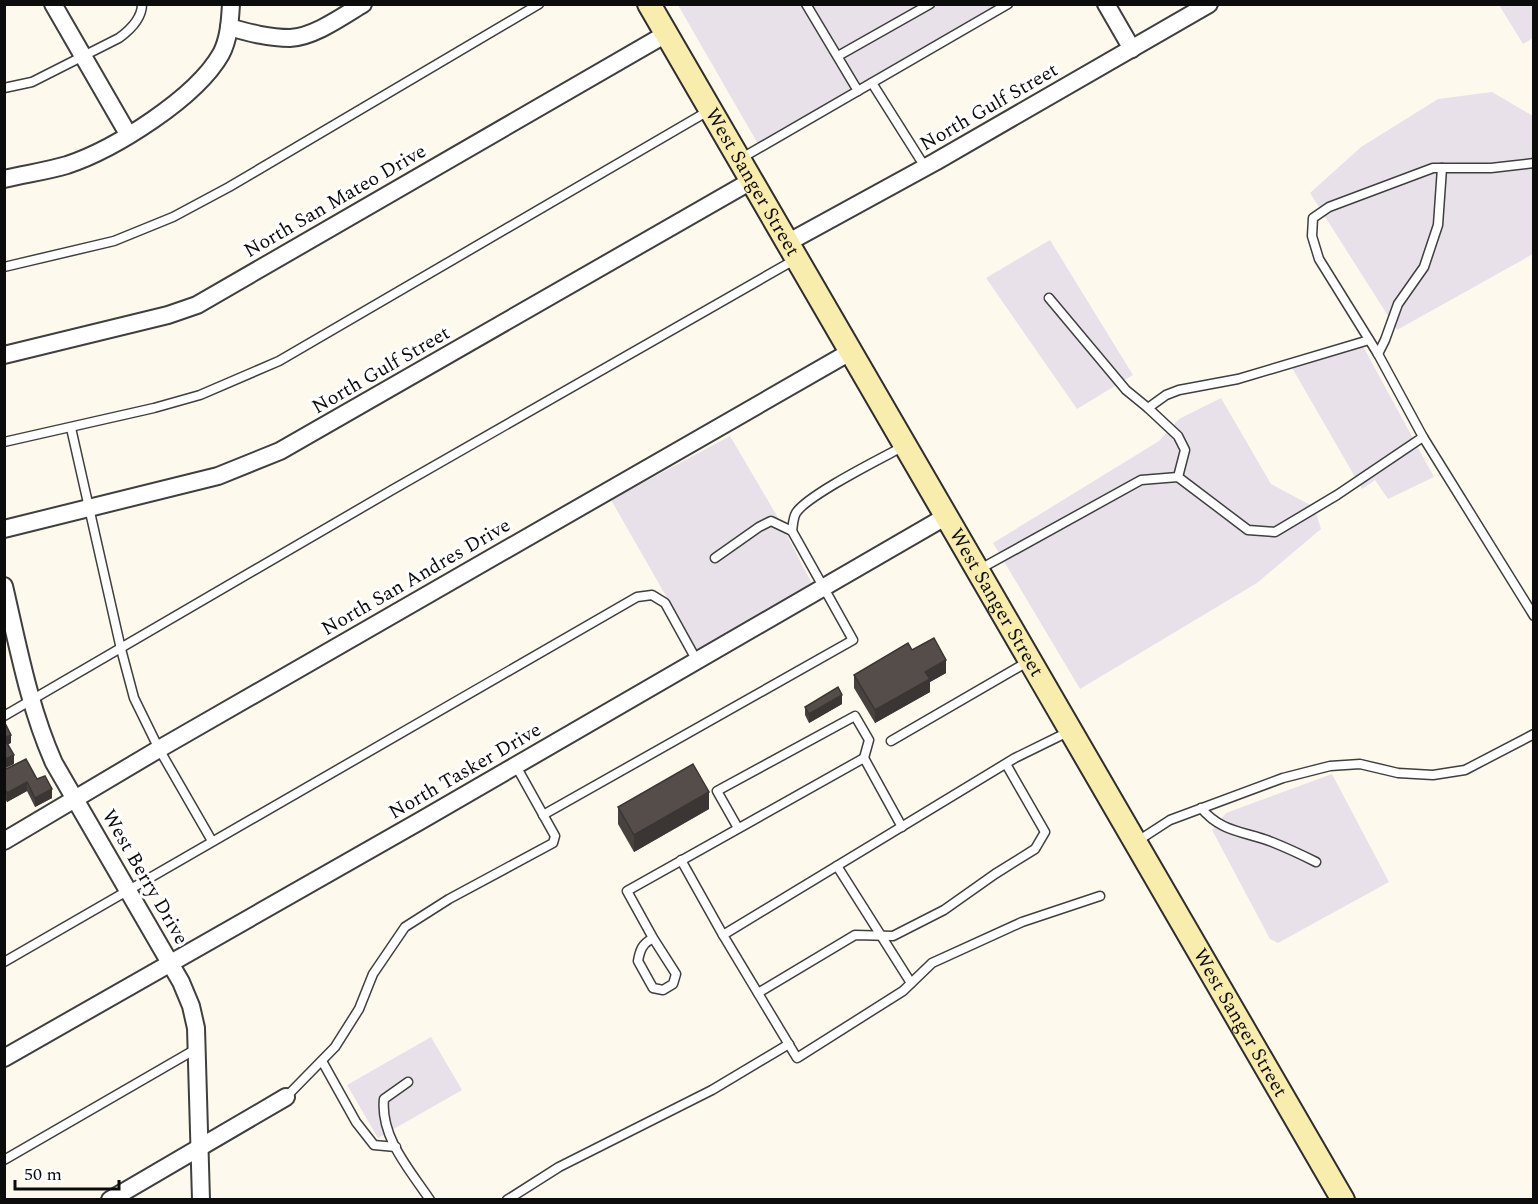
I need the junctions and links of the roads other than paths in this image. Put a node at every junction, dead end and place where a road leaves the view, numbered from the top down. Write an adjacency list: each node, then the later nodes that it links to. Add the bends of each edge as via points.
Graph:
1 (53, 4): 15 (street)
2 (142, 4): 15 (lane, via 142,11 130,29)
3 (231, 4): 12 (street)
4 (363, 4): 12 (street, via 322,28 293,38 261,36)
5 (539, 4): 29 (lane, via 173,217 114,241)
6 (649, 4): 13 (main road, West Sanger Street)
7 (806, 4): 16 (lane)
8 (930, 4): 16 (lane)
9 (1008, 4): 17 (lane)
10 (1106, 4): 14 (street)
11 (1209, 4): 14 (street, North Gulf Street)
12 (230, 27): 21 (street, via 222,52 196,86)
13 (666, 34): 20 (main road, West Sanger Street); 34 (street, North San Mateo Drive, via 197,305)
14 (1132, 50): 24 (street, North Gulf Street)
15 (82, 56): 18 (lane, via 32,82); 21 (street)
16 (838, 56): 19 (lane)
17 (872, 83): 19 (lane); 24 (lane)
18 (4, 88)
19 (858, 91): 22 (lane)
20 (710, 110): 22 (main road, West Sanger Street); 36 (lane, via 279,361 200,395)
21 (129, 134): 26 (street, via 66,165)
22 (739, 160): 27 (main road, West Sanger Street)
23 (1533, 163): 25 (lane)
24 (925, 167): 28 (street, North Gulf Street)
25 (1442, 168): 31 (lane, via 1329,207 1313,218 1311,236 1319,259); 33 (lane, via 1438,225 1424,267 1398,304)
26 (4, 179)
27 (751, 181): 28 (main road, West Sanger Street); 41 (street, North Gulf Street, via 280,451 218,476)
28 (792, 251): 32 (main road, West Sanger Street); 50 (lane)
29 (4, 267)
30 (1049, 298): 35 (lane, via 1126,390)
31 (1369, 340): 33 (lane); 35 (lane, via 1238,379 1179,390)
32 (850, 352): 39 (main road, West Sanger Street); 58 (street, North San Andres Drive)
33 (1377, 354): 37 (lane)
34 (4, 355)
35 (1148, 408): 40 (lane, via 1178,436 1185,450)
36 (71, 428): 38 (lane); 41 (lane)
37 (1423, 437): 40 (lane, via 1275,532 1248,530); 49 (lane)
38 (4, 442)
39 (904, 446): 42 (main road, West Sanger Street); 44 (lane, via 800,507)
40 (1178, 477): 46 (lane, via 1141,480)
41 (90, 508): 43 (street, North Gulf Street); 50 (lane)
42 (945, 517): 46 (main road, West Sanger Street); 48 (street, North Tasker Drive)
43 (4, 529)
44 (792, 531): 45 (lane, via 771,520); 48 (lane)
45 (715, 558)
46 (977, 571): 52 (main road, West Sanger Street)
47 (4, 586): 53 (street, West Berry Drive)
48 (823, 588): 51 (street, North Tasker Drive); 64 (lane, via 853,639)
49 (1533, 616)
50 (121, 649): 53 (lane); 58 (lane, via 134,698)
51 (697, 661): 61 (street, North Tasker Drive); 68 (lane, via 665,603 652,595 637,597)
52 (1029, 661): 55 (main road, West Sanger Street); 57 (lane)
53 (31, 701): 54 (lane); 62 (street, West Berry Drive, via 40,733)
54 (4, 716)
55 (1070, 731): 60 (lane); 69 (main road, West Sanger Street)
56 (1533, 734): 63 (lane, via 1465,770 1433,775 1398,773 1360,764 1329,766)
57 (891, 741)
58 (159, 749): 62 (street, North San Andres Drive); 68 (lane)
59 (864, 758): 65 (lane); 66 (lane); 66 (lane, via 869,740 855,716 717,791)
60 (1005, 764): 65 (lane); 76 (lane, via 1045,832 1035,849 945,910 893,936)
61 (516, 766): 64 (lane); 79 (street, North Tasker Drive)
62 (76, 801): 67 (street, North San Andres Drive); 73 (street, West Berry Drive)
63 (1201, 807): 69 (lane, via 1170,820); 71 (lane, via 1220,826 1272,842)
64 (543, 814): 85 (lane, via 555,836 553,843 405,927 373,974 359,1009)
65 (902, 827): 72 (lane)
66 (738, 828): 70 (lane)
67 (4, 841)
68 (212, 842): 73 (lane)
69 (1135, 842): 95 (main road, West Sanger Street)
70 (681, 860): 75 (lane); 77 (lane, via 627,891)
71 (1316, 862)
72 (837, 866): 75 (lane); 76 (lane)
73 (128, 890): 78 (lane); 79 (street, West Berry Drive)
74 (1100, 896): 80 (lane, via 1022,922 932,963)
75 (723, 935): 81 (lane)
76 (883, 936): 80 (lane); 81 (lane, via 855,935)
77 (653, 938): 77 (lane, via 676,974 673,984 663,990 653,988 638,961 644,943)
78 (4, 962)
79 (170, 963): 83 (street, West Berry Drive, via 191,1006); 84 (street, North Tasker Drive)
80 (911, 983): 82 (lane, via 797,1058)
81 (758, 993): 82 (lane)
82 (789, 1044): 94 (lane, via 712,1090 559,1167)
83 (196, 1049): 89 (street, West Berry Drive); 90 (lane)
84 (4, 1058)
85 (322, 1061): 87 (lane); 88 (lane, via 356,1122 374,1145)
86 (408, 1082): 88 (lane, via 384,1100 383,1114)
87 (286, 1097): 89 (street)
88 (396, 1147): 93 (lane)
89 (198, 1149): 91 (street); 92 (street, West Berry Drive)
90 (4, 1160)
91 (110, 1200)
92 (201, 1200)
93 (430, 1200)
94 (507, 1200)
95 (1343, 1200)

